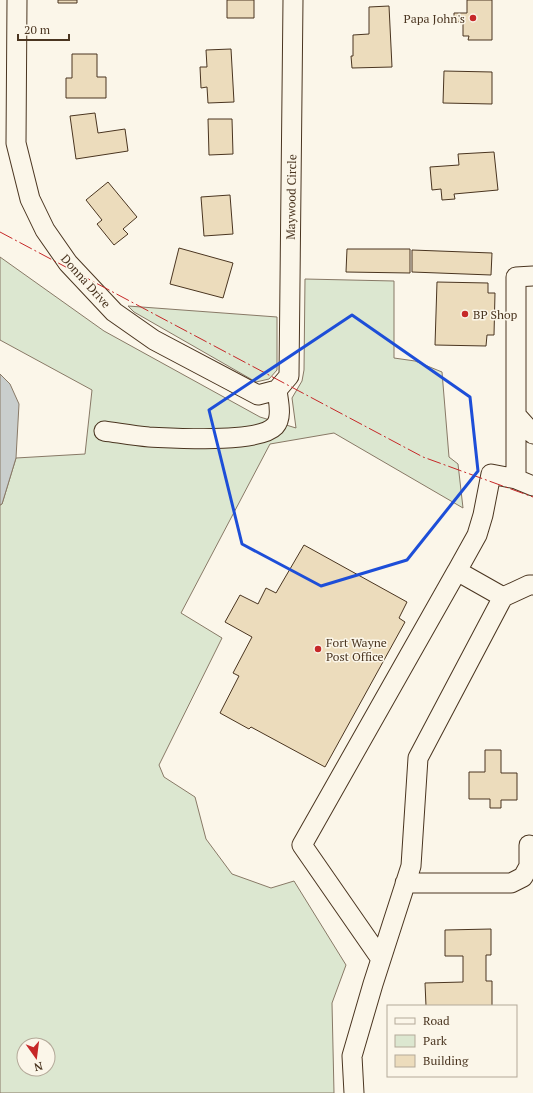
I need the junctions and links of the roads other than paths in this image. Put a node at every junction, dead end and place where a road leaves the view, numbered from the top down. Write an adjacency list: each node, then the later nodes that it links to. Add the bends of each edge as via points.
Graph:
1 (17, 0): 5 (street, Donna Drive, via 16,142 30,199 45,230 68,263 114,312 148,336 258,395)
2 (293, 0): 5 (street, Maywood Circle, via 288,376)
3 (533, 276): 4 (street, via 516,277)
4 (525, 384): 6 (street)
5 (277, 390): 7 (street, via 280,413 275,425 262,433 228,438 148,437)
6 (516, 416): 8 (street); 9 (street)
7 (104, 431)
8 (533, 434)
9 (524, 483): 10 (street, via 491,474 477,534)
10 (457, 571): 12 (street); 15 (street, via 302,846)
11 (533, 585): 12 (street)
12 (503, 597): 14 (street, via 418,758 411,866)
13 (529, 845): 14 (street, via 529,866 523,877 511,883)
14 (406, 883): 15 (street)
15 (381, 959): 16 (street, via 352,1056)
16 (354, 1093)

